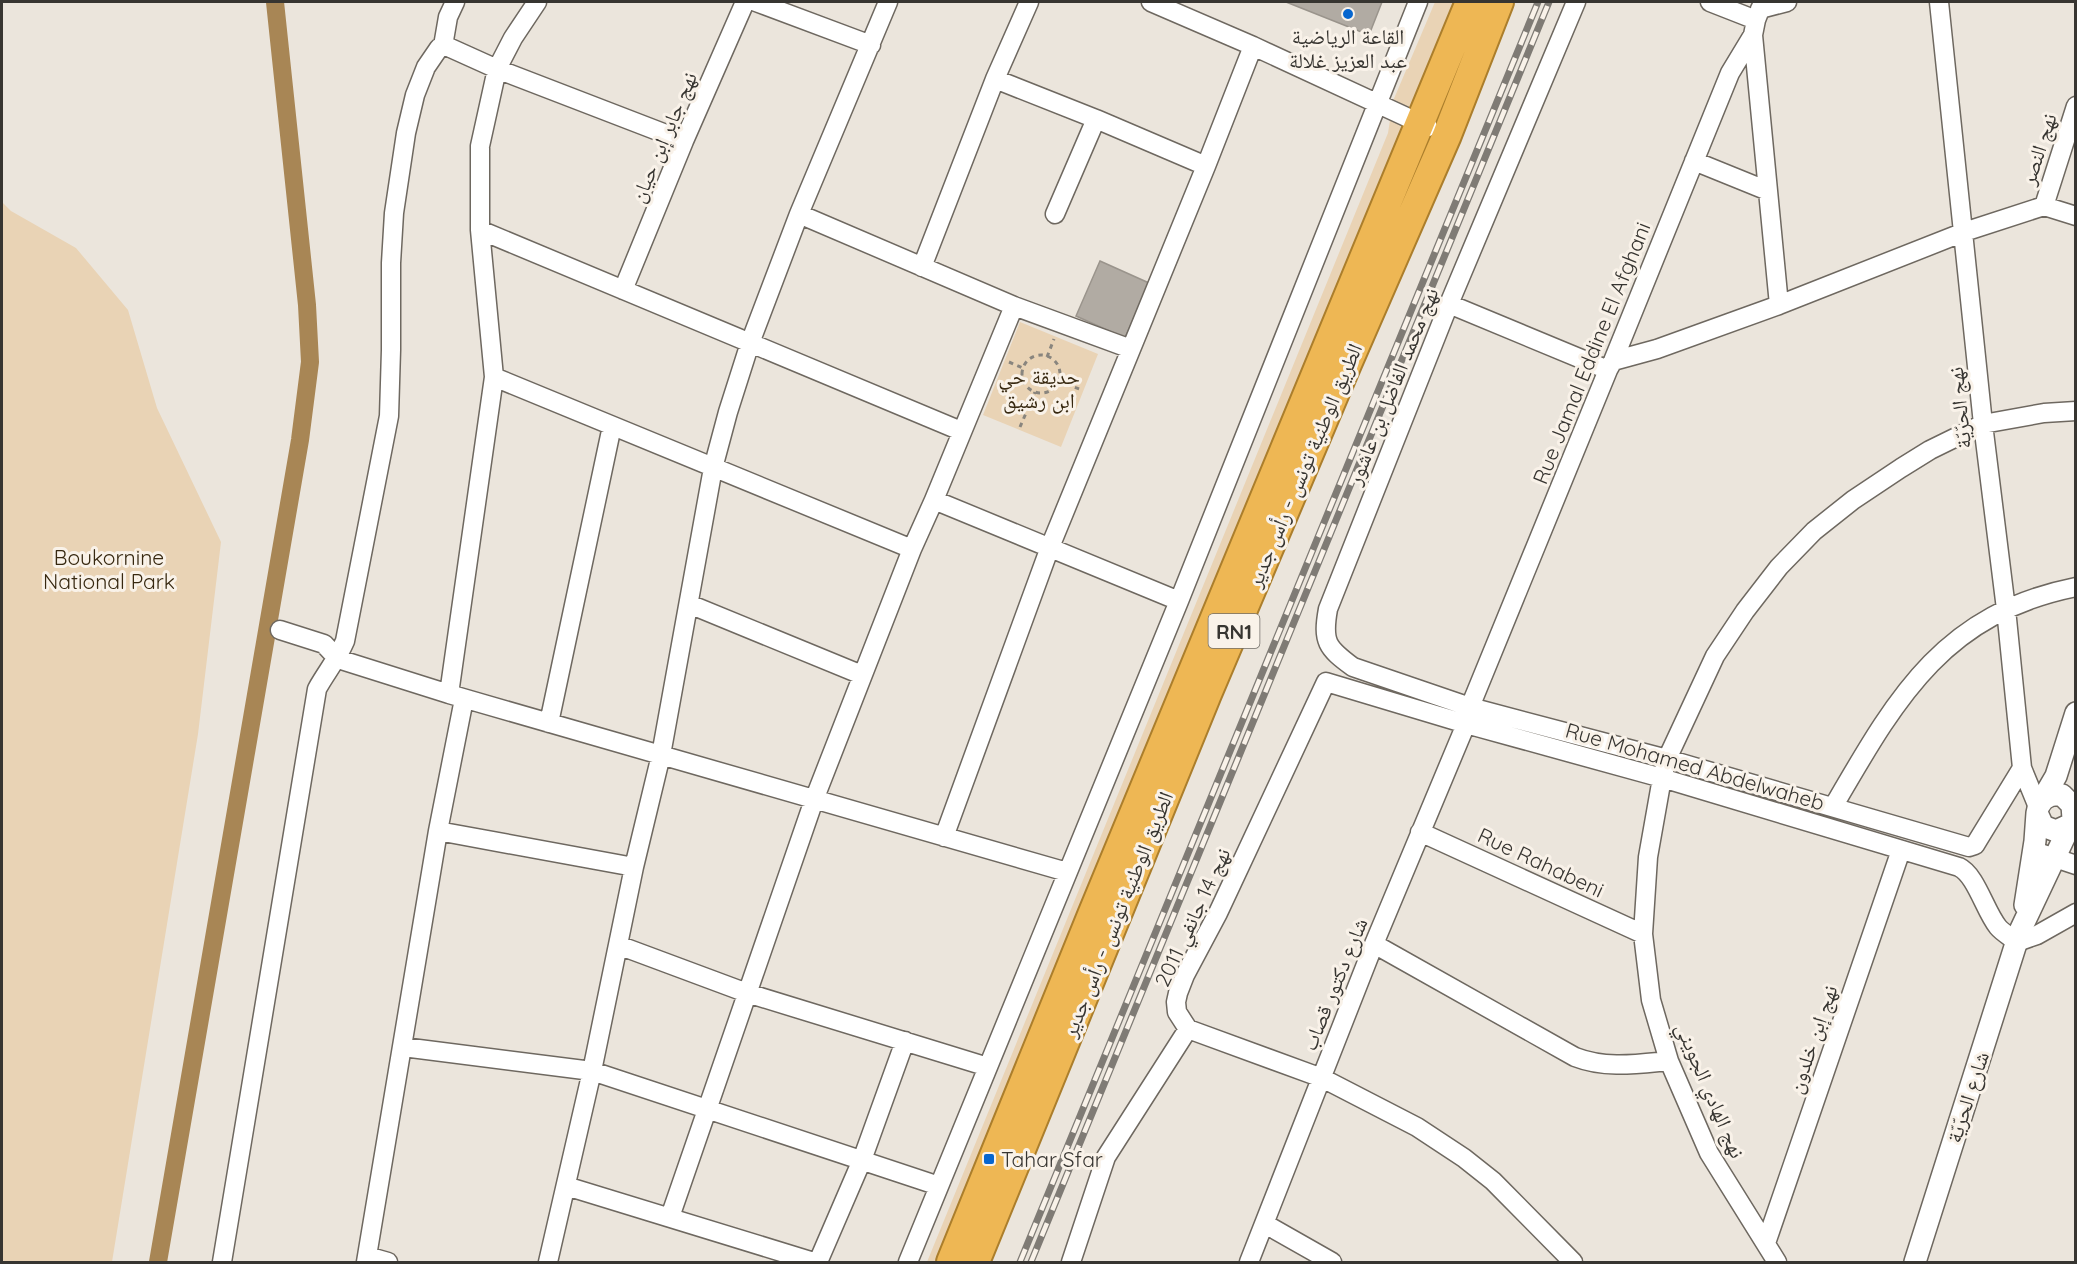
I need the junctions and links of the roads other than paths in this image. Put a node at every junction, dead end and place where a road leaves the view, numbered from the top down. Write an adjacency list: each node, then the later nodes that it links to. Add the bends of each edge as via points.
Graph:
1 (455, 2): 17 (street)
2 (537, 2): 19 (street)
3 (745, 2): 26 (street, نهج جابر إبن حيان)
4 (756, 2): 16 (street)
5 (888, 2): 16 (street)
6 (1029, 2): 20 (street)
7 (1418, 2): 21 (street)
8 (1470, 2): 24 (highway, الطريق الوطنية تونس - رأس جدير / RN1)
9 (1499, 2): 25 (highway, الطريق الوطنية تونس - رأس جدير / RN1)
10 (1576, 2): 38 (street, نهج محمد الفاضل بن عاشور)
11 (1710, 2): 15 (street)
12 (1787, 2): 15 (street)
13 (1939, 2): 35 (street, نهج الحرّيّة)
14 (1160, 3): 18 (street)
15 (1758, 16): 27 (street, Rue Jamal Eddine El Afghani); 29 (street)
16 (871, 45): 31 (street)
17 (442, 46): 19 (street, via 455,48); 58 (street, via 426,67 406,133 394,213 389,416 345,641)
18 (1253, 46): 21 (street); 28 (street)
19 (497, 69): 26 (street); 34 (street, via 480,146)
20 (995, 79): 23 (street); 36 (street)
21 (1378, 103): 24 (street); 54 (street)
22 (2076, 106): 30 (street, نهج النصر)
23 (1096, 118): 28 (street); 32 (street)
24 (1421, 124): 25 (street); 108 (highway, الطريق الوطنية تونس - رأس جدير / RN1)
25 (1447, 135): 109 (highway, الطريق الوطنية تونس - رأس جدير / RN1, via 1207,694)
26 (684, 141): 37 (street, نهج جابر إبن حيان)
27 (1694, 161): 29 (street); 43 (street, Rue Jamal Eddine El Afghani)
28 (1206, 166): 42 (street)
29 (1768, 191): 39 (street)
30 (2044, 206): 33 (street); 35 (street)
31 (799, 214): 36 (street); 41 (street)
32 (1055, 214)
33 (2076, 216)
34 (480, 230): 37 (street); 44 (street)
35 (1964, 232): 39 (street); 46 (street, نهج الحرّيّة)
36 (922, 267): 40 (street)
37 (623, 290): 41 (street)
38 (1449, 304): 43 (street); 63 (street, نهج محمد الفاضل بن عاشور, via 1325,625 1327,643 1353,667)
39 (1779, 305): 43 (street)
40 (1014, 306): 42 (street); 48 (street)
41 (750, 343): 48 (street); 49 (street)
42 (1131, 349): 51 (street)
43 (1610, 366): 63 (street, Rue Jamal Eddine El Afghani)
44 (495, 377): 47 (street); 61 (street)
45 (2076, 411): 46 (street, نهج الهادي الجويني)
46 (1983, 424): 56 (street, نهج الحرّيّة); 66 (street, نهج الهادي الجويني, via 1930,450 1853,500 1814,531 1779,567 1715,656)
47 (612, 426): 49 (street); 64 (street)
48 (961, 431): 50 (street)
49 (713, 468): 52 (street); 55 (street)
50 (934, 500): 51 (street); 52 (street)
51 (1050, 547): 54 (street); 75 (street)
52 (912, 549): 59 (street)
53 (2076, 587): 56 (street)
54 (1179, 601): 81 (street)
55 (689, 604): 59 (street); 65 (street)
56 (2006, 609): 67 (street, نهج الحرّيّة); 70 (street, via 1957,638 1908,688)
57 (280, 630): 58 (street, via 324,644)
58 (338, 659): 61 (street); 103 (street, via 317,689)
59 (862, 675): 69 (street)
60 (1326, 682): 63 (street, Rue Mohamed Abdelwaheb); 88 (street, نهج 14 جانفي 2011, via 1182,984 1176,1002)
61 (457, 697): 64 (street); 73 (street)
62 (2076, 713): 71 (street, via 2056,776)
63 (1468, 716): 66 (street); 68 (street, Rue Mohamed Abdelwaheb); 74 (street, شارع دكتور قصاب)
64 (549, 723): 65 (street)
65 (661, 755): 69 (street); 80 (street)
66 (1667, 759): 68 (street, نهج الهادي الجويني); 70 (street)
67 (2022, 768): 70 (street, via 1975,845 1969,848); 71 (street, نهج الحرّيّة)
68 (1662, 777): 76 (street, Rue Mohamed Abdelwaheb); 83 (street, نهج الهادي الجويني, via 1648,857)
69 (814, 800): 75 (street); 87 (street)
70 (1833, 807)
71 (2039, 807): 72 (street, via 2048,796 2062,795 2072,805); 72 (street, via 2043,826 2049,830 2063,830); 77 (street)
72 (2073, 814): 78 (street)
73 (438, 831): 80 (street); 90 (street)
74 (1420, 832): 83 (street, Rue Rahabeni); 85 (street, شارع دكتور قصاب)
75 (944, 837): 81 (street)
76 (1901, 850): 84 (street, Rue Mohamed Abdelwaheb, via 1965,870 1998,927); 101 (street, نهج إبن خلدون)
77 (2034, 851): 78 (street); 84 (street)
78 (2055, 858): 79 (street); 84 (street)
79 (2076, 865)
80 (634, 867): 86 (street)
81 (1067, 872): 92 (street)
82 (2076, 913): 84 (street, via 2042,932)
83 (1643, 934): 91 (street, نهج الهادي الجويني, via 1652,1000)
84 (2019, 937): 115 (street, شارع الحرّيّة)
85 (1374, 944): 91 (street, via 1590,1063 1617,1066); 94 (street, شارع دكتور قصاب)
86 (618, 945): 87 (street); 93 (street)
87 (747, 993): 89 (street); 95 (street)
88 (1188, 1029): 94 (street); 110 (street, via 1106,1157)
89 (905, 1041): 92 (street); 96 (street)
90 (403, 1047): 93 (street); 102 (street)
91 (1670, 1061): 101 (street, نهج الهادي الجويني, via 1709,1153)
92 (988, 1067): 98 (street)
93 (592, 1071): 95 (street); 97 (street)
94 (1322, 1078): 100 (street, شارع دكتور قصاب); 113 (street, via 1417,1127 1464,1158 1493,1181)
95 (706, 1108): 96 (street); 99 (street)
96 (862, 1160): 98 (street); 106 (street)
97 (566, 1186): 99 (street); 105 (street)
98 (939, 1186): 107 (street)
99 (670, 1217): 106 (street)
100 (1265, 1224): 111 (street, شارع دكتور قصاب); 112 (street)
101 (1766, 1243): 114 (street, نهج الهادي الجويني)
102 (367, 1259): 104 (street)
103 (222, 1263)
104 (388, 1263)
105 (548, 1263)
106 (816, 1263)
107 (908, 1263)
108 (951, 1263)
109 (975, 1263)
110 (1071, 1263)
111 (1249, 1263)
112 (1332, 1263)
113 (1573, 1263)
114 (1777, 1263)
115 (1915, 1263)

